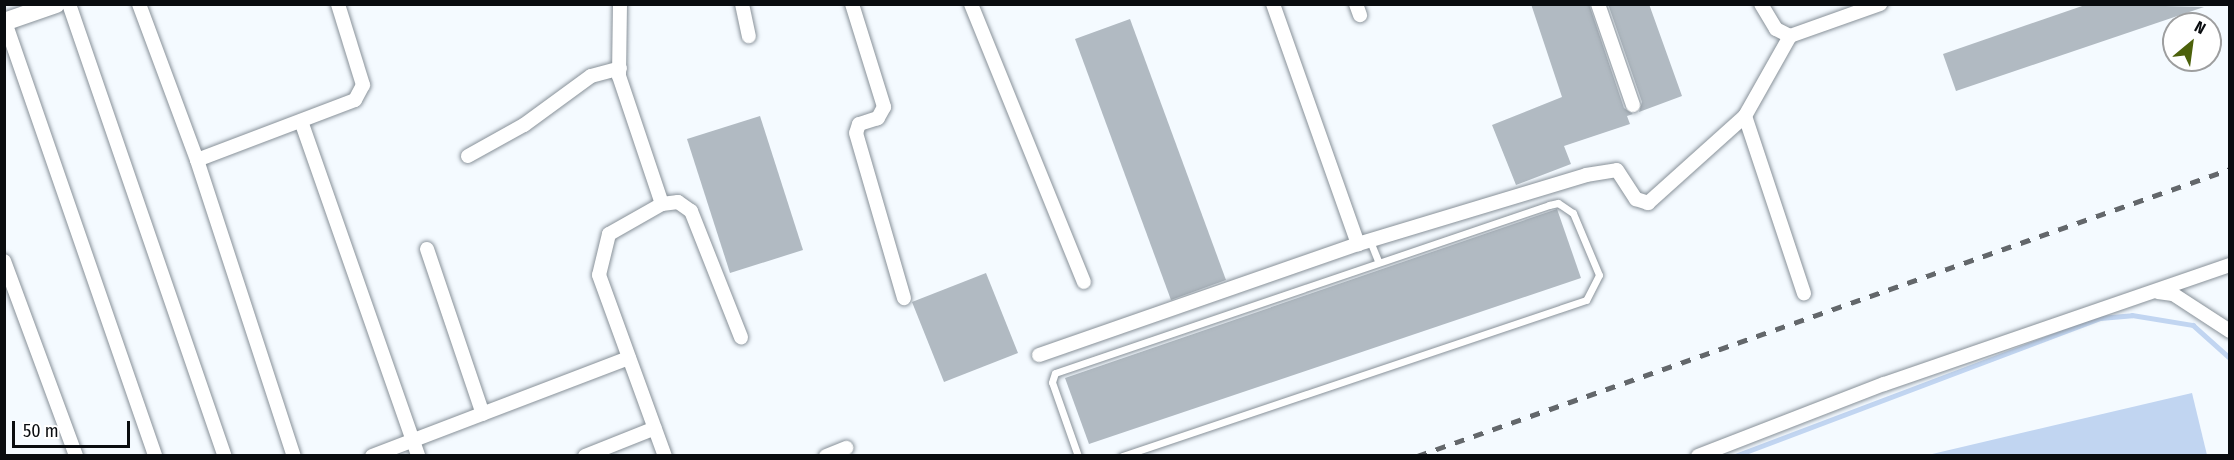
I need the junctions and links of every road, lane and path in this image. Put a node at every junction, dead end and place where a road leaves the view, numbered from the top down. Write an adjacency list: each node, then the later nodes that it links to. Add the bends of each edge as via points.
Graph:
1 (56, 4): 13 (street)
2 (69, 4): 42 (street)
3 (139, 4): 21 (street)
4 (338, 4): 19 (street, via 363,85 355,100)
5 (621, 4): 16 (street)
6 (742, 4): 14 (street)
7 (852, 4): 31 (street, via 885,107 878,118 859,124 856,133)
8 (971, 4): 28 (street)
9 (1273, 4): 23 (street)
10 (1598, 4): 17 (street)
11 (1761, 4): 15 (street, via 1776,30)
12 (1880, 4): 15 (street)
13 (5, 22): 41 (street)
14 (749, 36)
15 (1790, 36): 18 (street)
16 (620, 68): 20 (street, via 591,76 524,125); 22 (street)
17 (1633, 105)
18 (1745, 116): 23 (street, via 1648,203 1636,199 1624,176 1614,169); 30 (street)
19 (301, 121): 21 (street); 38 (street)
20 (468, 156)
21 (197, 160): 43 (street)
22 (662, 204): 33 (street, via 678,202 691,211); 35 (street, via 609,234 602,255 599,275)
23 (1364, 242): 26 (lane); 34 (street)
24 (427, 249): 36 (street)
25 (4, 261): 40 (street)
26 (1378, 261): 49 (lane, via 1055,373 1052,382); 50 (lane, via 1558,203 1573,213 1598,283 1586,300)
27 (2229, 265): 29 (street)
28 (1084, 282)
29 (2156, 292): 32 (street, via 2173,294); 51 (street, via 1884,384)
30 (1804, 293)
31 (904, 298)
32 (2229, 331)
33 (741, 337)
34 (1039, 355)
35 (629, 358): 36 (street); 37 (street)
36 (483, 414): 38 (street)
37 (655, 428): 46 (street); 47 (street)
38 (412, 440): 44 (street); 45 (street)
39 (846, 448): 48 (street)
40 (76, 456)
41 (155, 456)
42 (225, 456)
43 (294, 456)
44 (372, 456)
45 (418, 456)
46 (585, 456)
47 (665, 456)
48 (826, 456)
49 (1078, 456)
50 (1122, 456)
51 (1698, 456)

